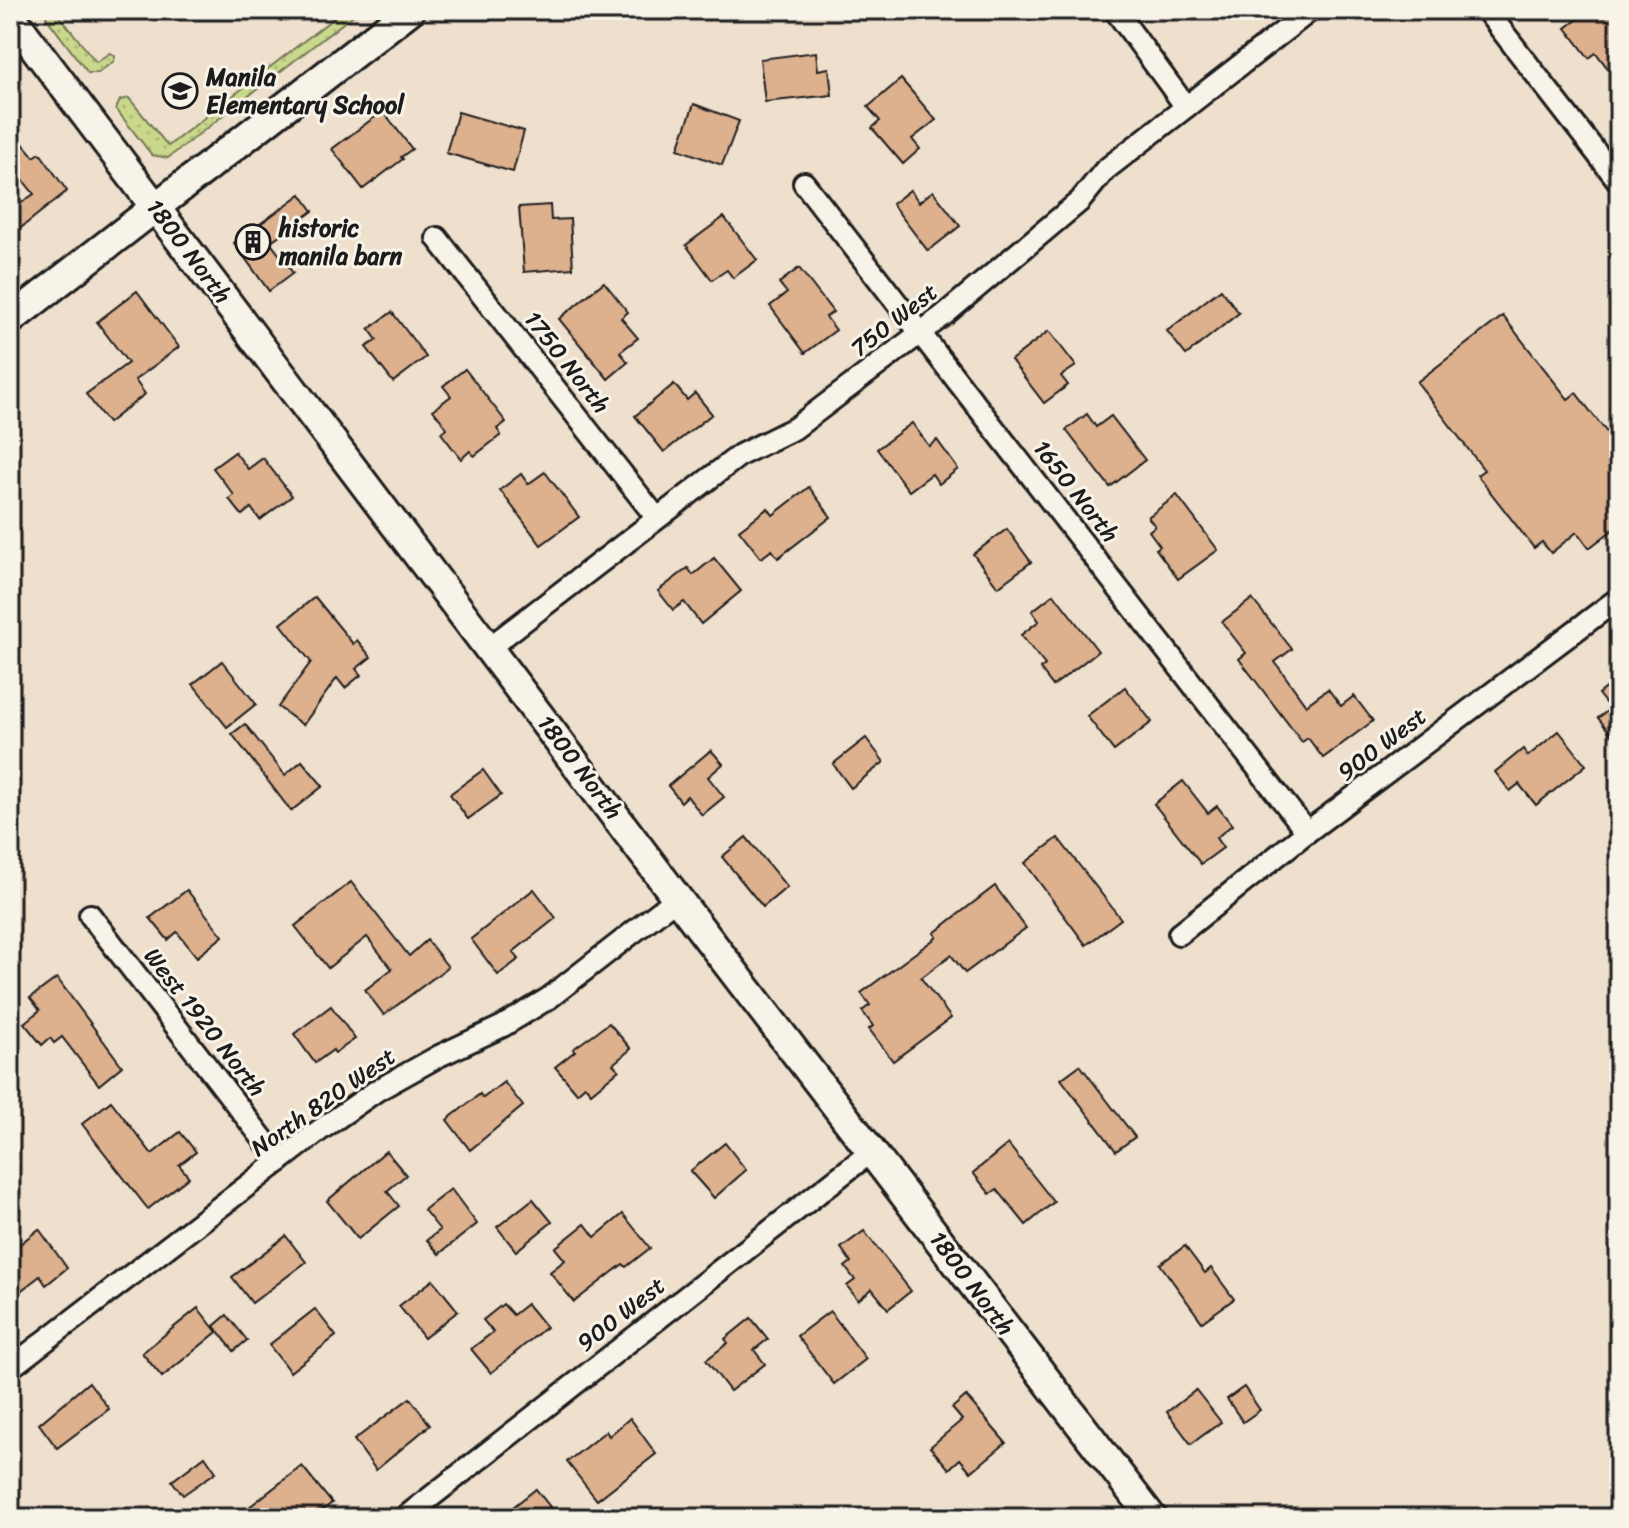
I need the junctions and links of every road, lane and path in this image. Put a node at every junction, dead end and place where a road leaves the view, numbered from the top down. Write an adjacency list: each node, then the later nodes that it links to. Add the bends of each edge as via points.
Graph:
1 (410, 10): 9 (street)
2 (1115, 10): 6 (street)
3 (1311, 10): 6 (street, 750 West)
4 (1486, 10): 7 (street)
5 (10, 15): 9 (street, 1800 North)
6 (1186, 107): 12 (street, 750 West, via 1105,170 1080,201)
7 (1619, 182)
8 (804, 183): 12 (street, 1650 North)
9 (156, 208): 11 (street); 15 (street, 1800 North)
10 (437, 238): 13 (street, 1750 North)
11 (10, 320)
12 (921, 332): 13 (street, 750 West, via 795,428 740,455); 16 (street, 1650 North)
13 (656, 517): 15 (street, 750 West)
14 (1619, 598): 16 (street, 900 West)
15 (490, 647): 17 (street, 1800 North)
16 (1307, 832): 19 (street, 900 West)
17 (677, 898): 20 (street, 1800 North); 21 (street, North 820 West, via 549,998 376,1091)
18 (90, 915): 21 (street, West 1920 North)
19 (1179, 934)
20 (872, 1151): 23 (street, 900 West); 24 (street, 1800 North)
21 (280, 1161): 22 (street, North 820 West)
22 (10, 1368)
23 (404, 1518)
24 (1152, 1518)

